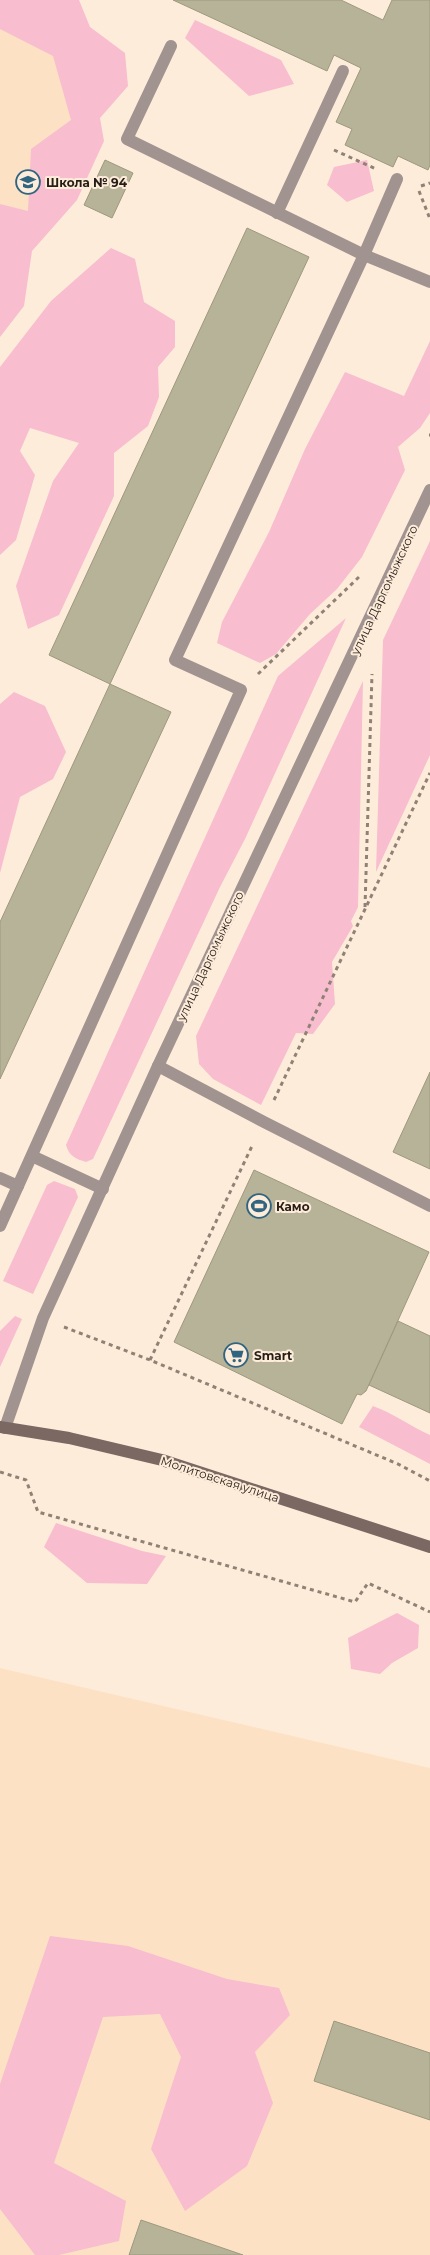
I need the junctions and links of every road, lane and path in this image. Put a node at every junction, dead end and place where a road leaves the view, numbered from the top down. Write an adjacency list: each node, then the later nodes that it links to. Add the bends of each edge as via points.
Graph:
1 (171, 46): 6 (street, via 127,139)
2 (344, 71): 3 (street)
3 (311, 140): 4 (path); 6 (street)
4 (397, 178): 8 (street)
5 (430, 184): 7 (path, via 417,187)
6 (277, 213): 8 (street)
7 (430, 218)
8 (364, 255): 9 (street); 13 (street, via 175,660)
9 (430, 282)
10 (430, 490): 16 (street, улица Даргомыжского)
11 (361, 576): 13 (path)
12 (372, 670): 15 (path)
13 (241, 690): 18 (street)
14 (430, 773): 15 (path)
15 (364, 911): 17 (path)
16 (158, 1066): 17 (street); 21 (street, улица Даргомыжского)
17 (264, 1122): 22 (street); 25 (path)
18 (32, 1156): 20 (street); 21 (street)
19 (0, 1178): 20 (street)
20 (18, 1186): 23 (street)
21 (103, 1189): 26 (street, улица Даргомыжского, via 43,1318)
22 (430, 1206)
23 (0, 1226)
24 (101, 1342): 25 (path)
25 (150, 1360): 28 (path, via 398,1464)
26 (3, 1427): 29 (street, Молитовская улица, via 69,1438 162,1460)
27 (0, 1472): 30 (path, via 26,1480 38,1512 355,1602 368,1583)
28 (430, 1481)
29 (430, 1547)
30 (430, 1612)

